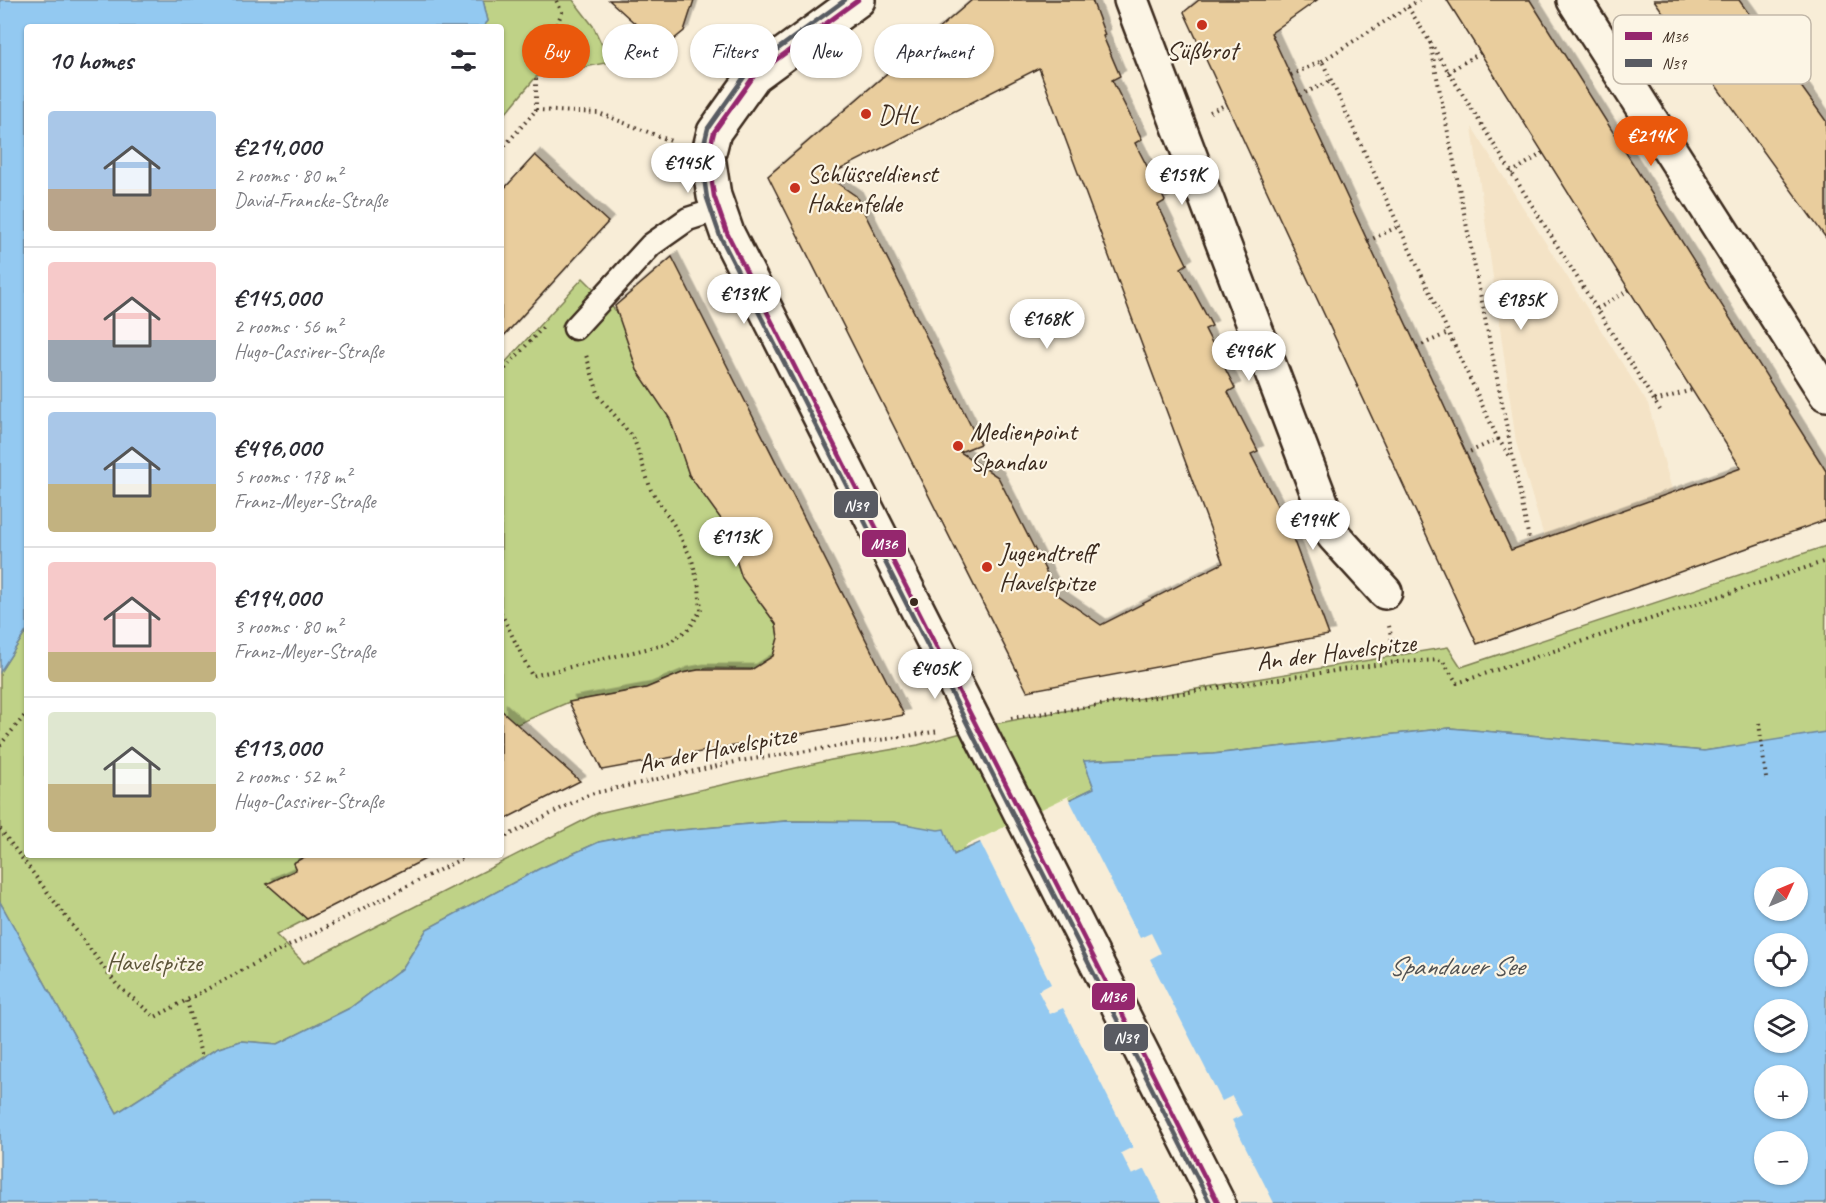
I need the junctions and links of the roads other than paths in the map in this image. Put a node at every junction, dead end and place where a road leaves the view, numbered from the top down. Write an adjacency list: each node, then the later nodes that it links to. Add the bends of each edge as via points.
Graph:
1 (858, 0): 6 (street, via 754,76 727,111 714,132 708,156)
2 (1131, 0): 9 (street, via 1334,536)
3 (1574, 0): 4 (street)
4 (1613, 61)
5 (1628, 84): 8 (street)
6 (718, 209): 7 (lane, via 688,219 651,245); 10 (street)
7 (575, 328)
8 (1826, 394)
9 (1385, 592)
10 (1218, 1203)

